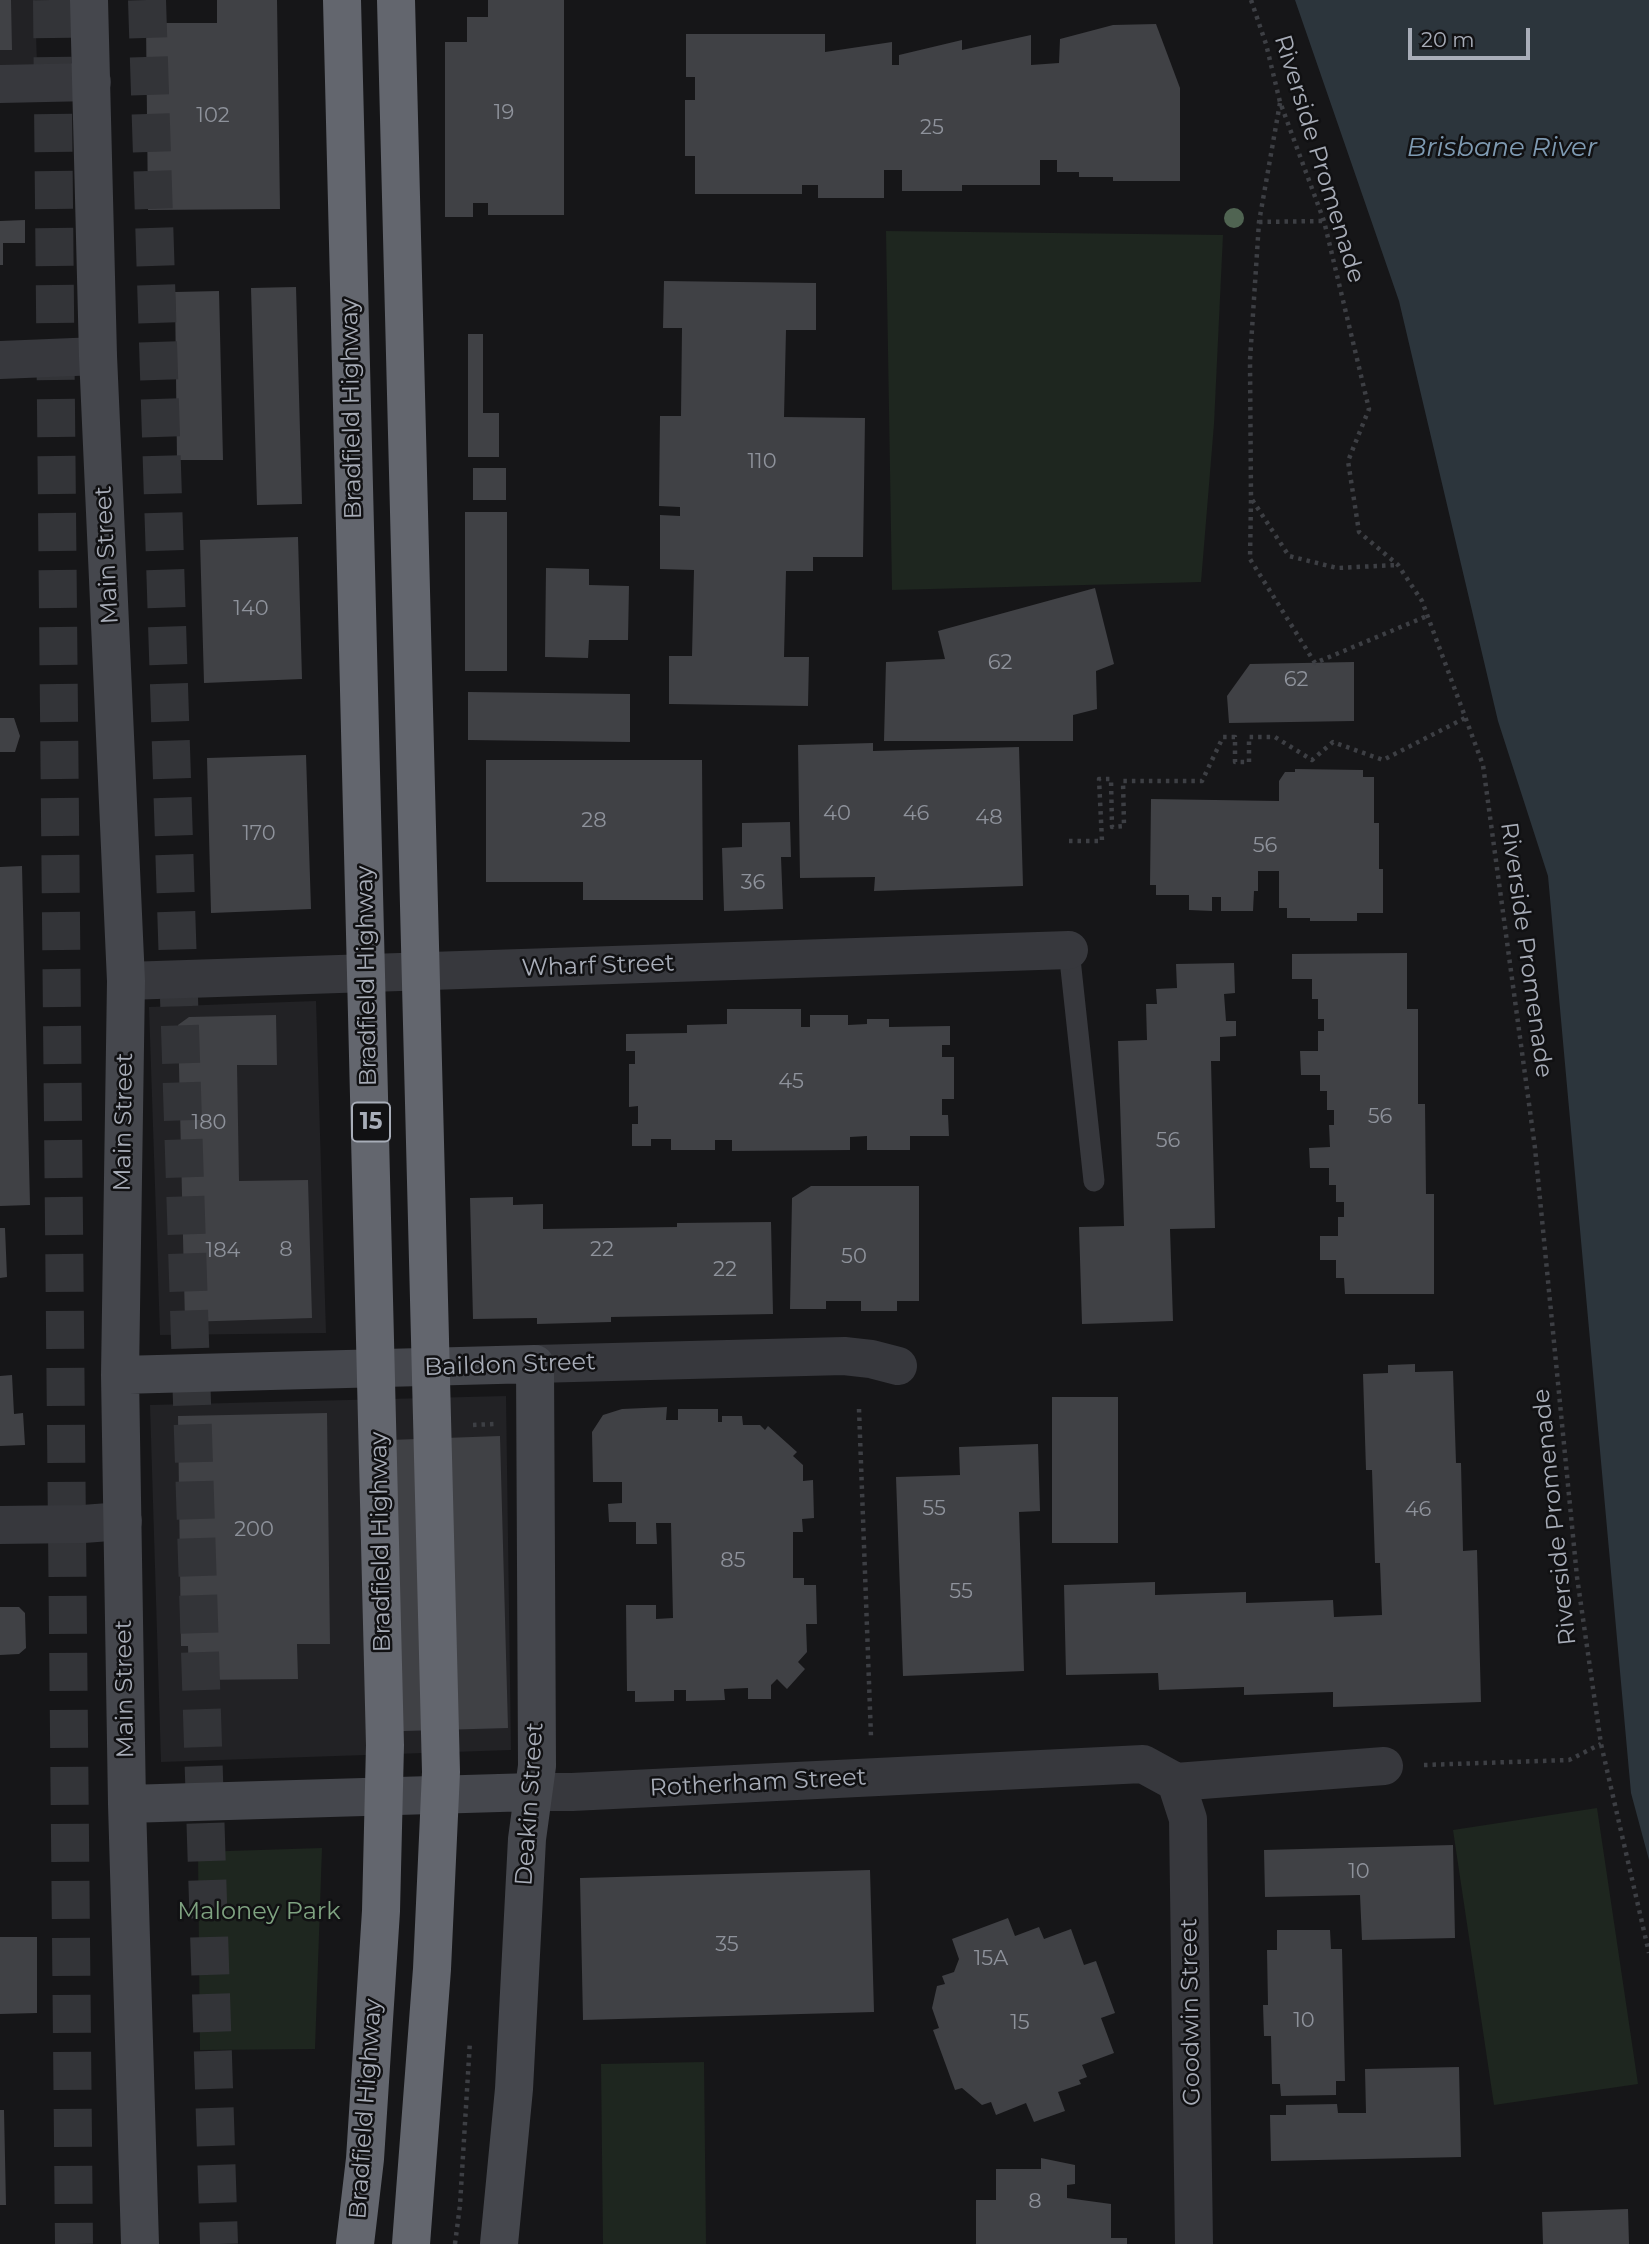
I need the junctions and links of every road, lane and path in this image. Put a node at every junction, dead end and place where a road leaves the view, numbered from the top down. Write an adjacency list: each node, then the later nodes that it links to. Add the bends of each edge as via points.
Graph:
1 (89, 0): 5 (street, Main Street)
2 (342, 0): 36 (highway, Bradfield Highway / 15, bridge, via 385,1745 381,1911)
3 (396, 0): 25 (highway, 15, bridge)
4 (1251, 0): 7 (path, Riverside Promenade)
5 (92, 82): 6 (street); 10 (street, Main Street)
6 (0, 84)
7 (1280, 102): 8 (path, Riverside Promenade); 9 (path)
8 (1324, 221): 9 (path); 13 (path, Riverside Promenade, via 1370,409 1348,461 1359,532)
9 (1259, 222): 12 (path, via 1250,360)
10 (98, 356): 11 (street); 18 (street, Main Street)
11 (0, 360)
12 (1251, 498): 13 (path, via 1289,556 1337,568); 14 (path, via 1250,559 1315,663)
13 (1398, 565): 14 (path, Riverside Promenade)
14 (1427, 616): 15 (path, Riverside Promenade)
15 (1465, 718): 16 (path, via 1383,760 1333,742 1312,760 1275,737 1248,737 1248,762 1235,762 1235,737 1223,737 1202,780 1123,780 1124,826 1112,827 1111,779 1099,779 1102,841); 28 (path, Riverside Promenade, via 1483,765 1535,1148 1577,1577)
16 (1069, 841)
17 (1069, 950): 18 (street, Wharf Street); 19 (lane)
18 (126, 981): 23 (street, Main Street)
19 (1094, 1181)
20 (535, 1364): 21 (street, Baildon Street); 22 (street, Baildon Street, via 844,1356); 32 (street, Deakin Street, via 537,1766)
21 (491, 1365): 23 (street, Baildon Street); 25 (path, via 495,1424)
22 (898, 1366)
23 (120, 1375): 26 (street, Main Street)
24 (859, 1409): 30 (path)
25 (433, 1426): 37 (highway, 15, bridge, via 441,1772 429,2024)
26 (123, 1521): 27 (street); 33 (street, Main Street)
27 (0, 1525)
28 (1601, 1744): 29 (path, via 1569,1760); 34 (path, Riverside Promenade)
29 (1384, 1766): 31 (street)
30 (873, 1777): 31 (street, Rotherham Street, via 1143,1764); 32 (street, Rotherham Street)
31 (1176, 1782): 39 (street, Goodwin Street, via 1188,1819)
32 (533, 1792): 33 (street, Rotherham Street); 38 (street, Deakin Street)
33 (127, 1804): 35 (street, Main Street)
34 (1649, 1953)
35 (140, 2244)
36 (355, 2244)
37 (411, 2244)
38 (499, 2244)
39 (1194, 2244)

